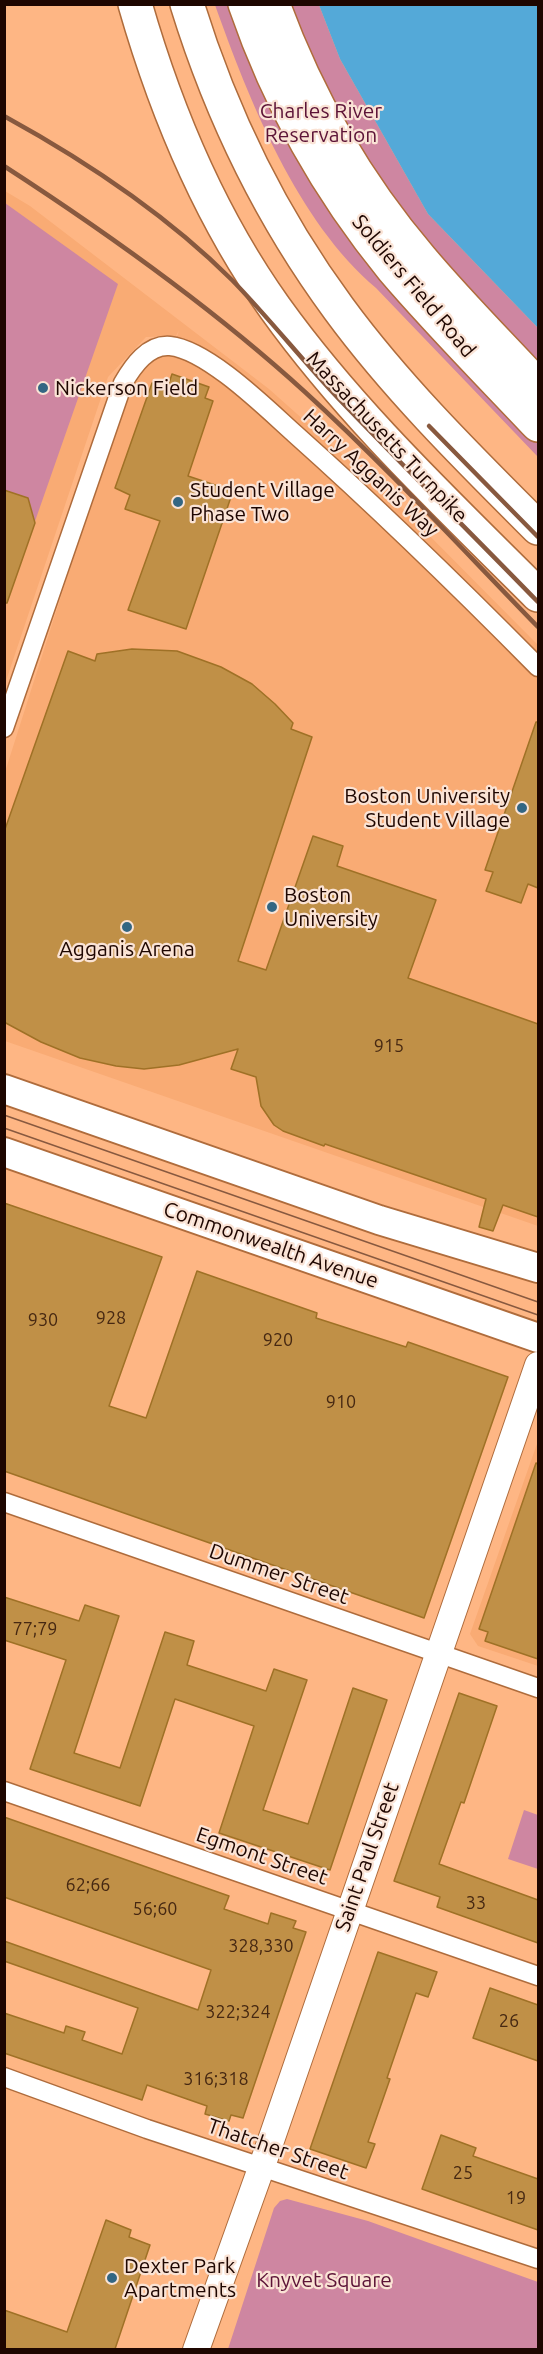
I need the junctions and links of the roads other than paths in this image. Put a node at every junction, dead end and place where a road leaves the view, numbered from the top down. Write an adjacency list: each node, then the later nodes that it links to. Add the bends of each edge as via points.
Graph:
1 (135, 4): 8 (highway, Massachusetts Turnpike, via 155,72 188,153 217,212 275,307 371,425)
2 (187, 4): 7 (highway, via 213,81 242,148 275,212 317,278 412,397)
3 (245, 4): 6 (highway, Soldiers Field Road, via 290,109 347,207 393,268)
4 (273, 4): 5 (highway, Soldiers Field Road, via 324,118 375,200 420,259)
5 (538, 386)
6 (538, 425)
7 (538, 528)
8 (538, 596)
9 (538, 667): 10 (street, Harry Agganis Way, via 371,501 254,397 186,349 168,346 153,348 123,383)
10 (4, 728)
11 (4, 1089): 13 (main road, via 379,1220)
12 (4, 1152): 14 (main road, Commonwealth Avenue)
13 (538, 1268)
14 (538, 1338)
15 (538, 1365): 17 (main road, Saint Paul Street)
16 (4, 1502): 17 (street, Dummer Street)
17 (438, 1654): 18 (street, Dummer Street); 20 (main road, Saint Paul Street)
18 (538, 1688)
19 (4, 1791): 20 (street, Egmont Street)
20 (349, 1909): 21 (street, Egmont Street); 23 (main road, Saint Paul Street)
21 (538, 1976)
22 (4, 2077): 23 (street, Thatcher Street)
23 (262, 2166): 24 (street, Thatcher Street); 25 (main road, Saint Paul Street)
24 (538, 2259)
25 (196, 2349)

